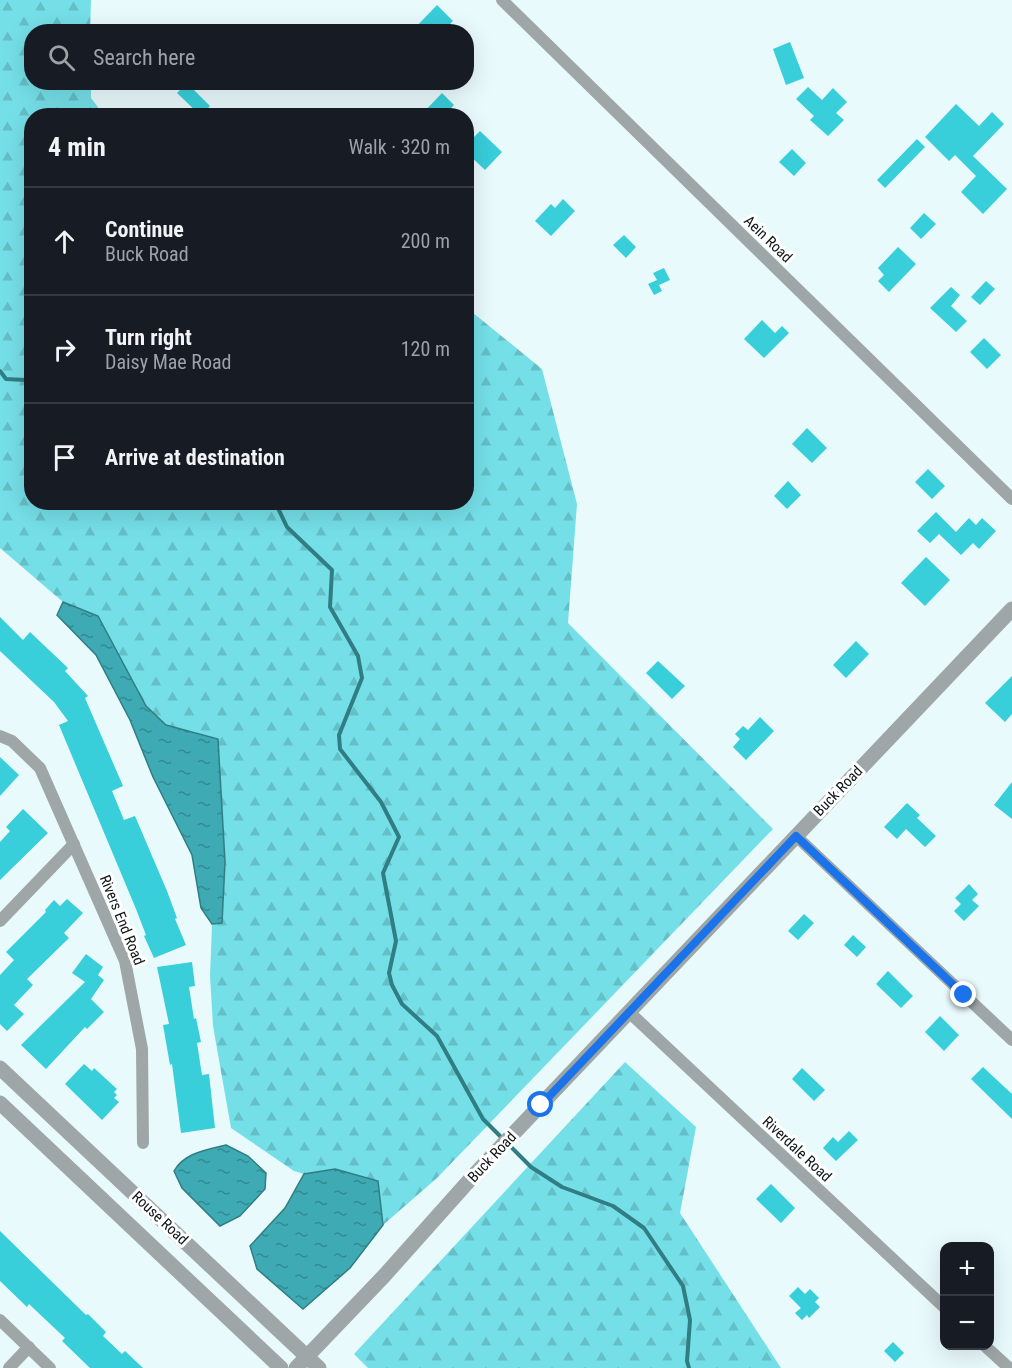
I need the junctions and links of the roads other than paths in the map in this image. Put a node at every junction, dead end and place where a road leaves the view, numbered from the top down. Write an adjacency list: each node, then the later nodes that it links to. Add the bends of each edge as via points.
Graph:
1 (502, 0): 2 (street, Aein Road)
2 (1012, 499)
3 (1012, 609): 5 (street, Buck Road)
4 (0, 736): 6 (street, Rivers End Road, via 12,741 40,768)
5 (796, 836): 8 (street, Buck Road); 9 (street)
6 (74, 844): 7 (street); 12 (street, Rivers End Road, via 125,961 142,1049)
7 (0, 921)
8 (629, 1012): 13 (street, Riverdale Road); 17 (street, Buck Road)
9 (1012, 1040)
10 (0, 1068): 17 (street, Rouse Road)
11 (0, 1104): 20 (street, Rouse Road)
12 (143, 1143)
13 (940, 1302)
14 (0, 1320): 15 (street)
15 (29, 1347): 18 (street); 19 (street)
16 (989, 1350): 22 (street)
17 (302, 1362): 21 (street, Rouse Road)
18 (9, 1368)
19 (50, 1368)
20 (281, 1368)
21 (319, 1368)
22 (1009, 1368)

